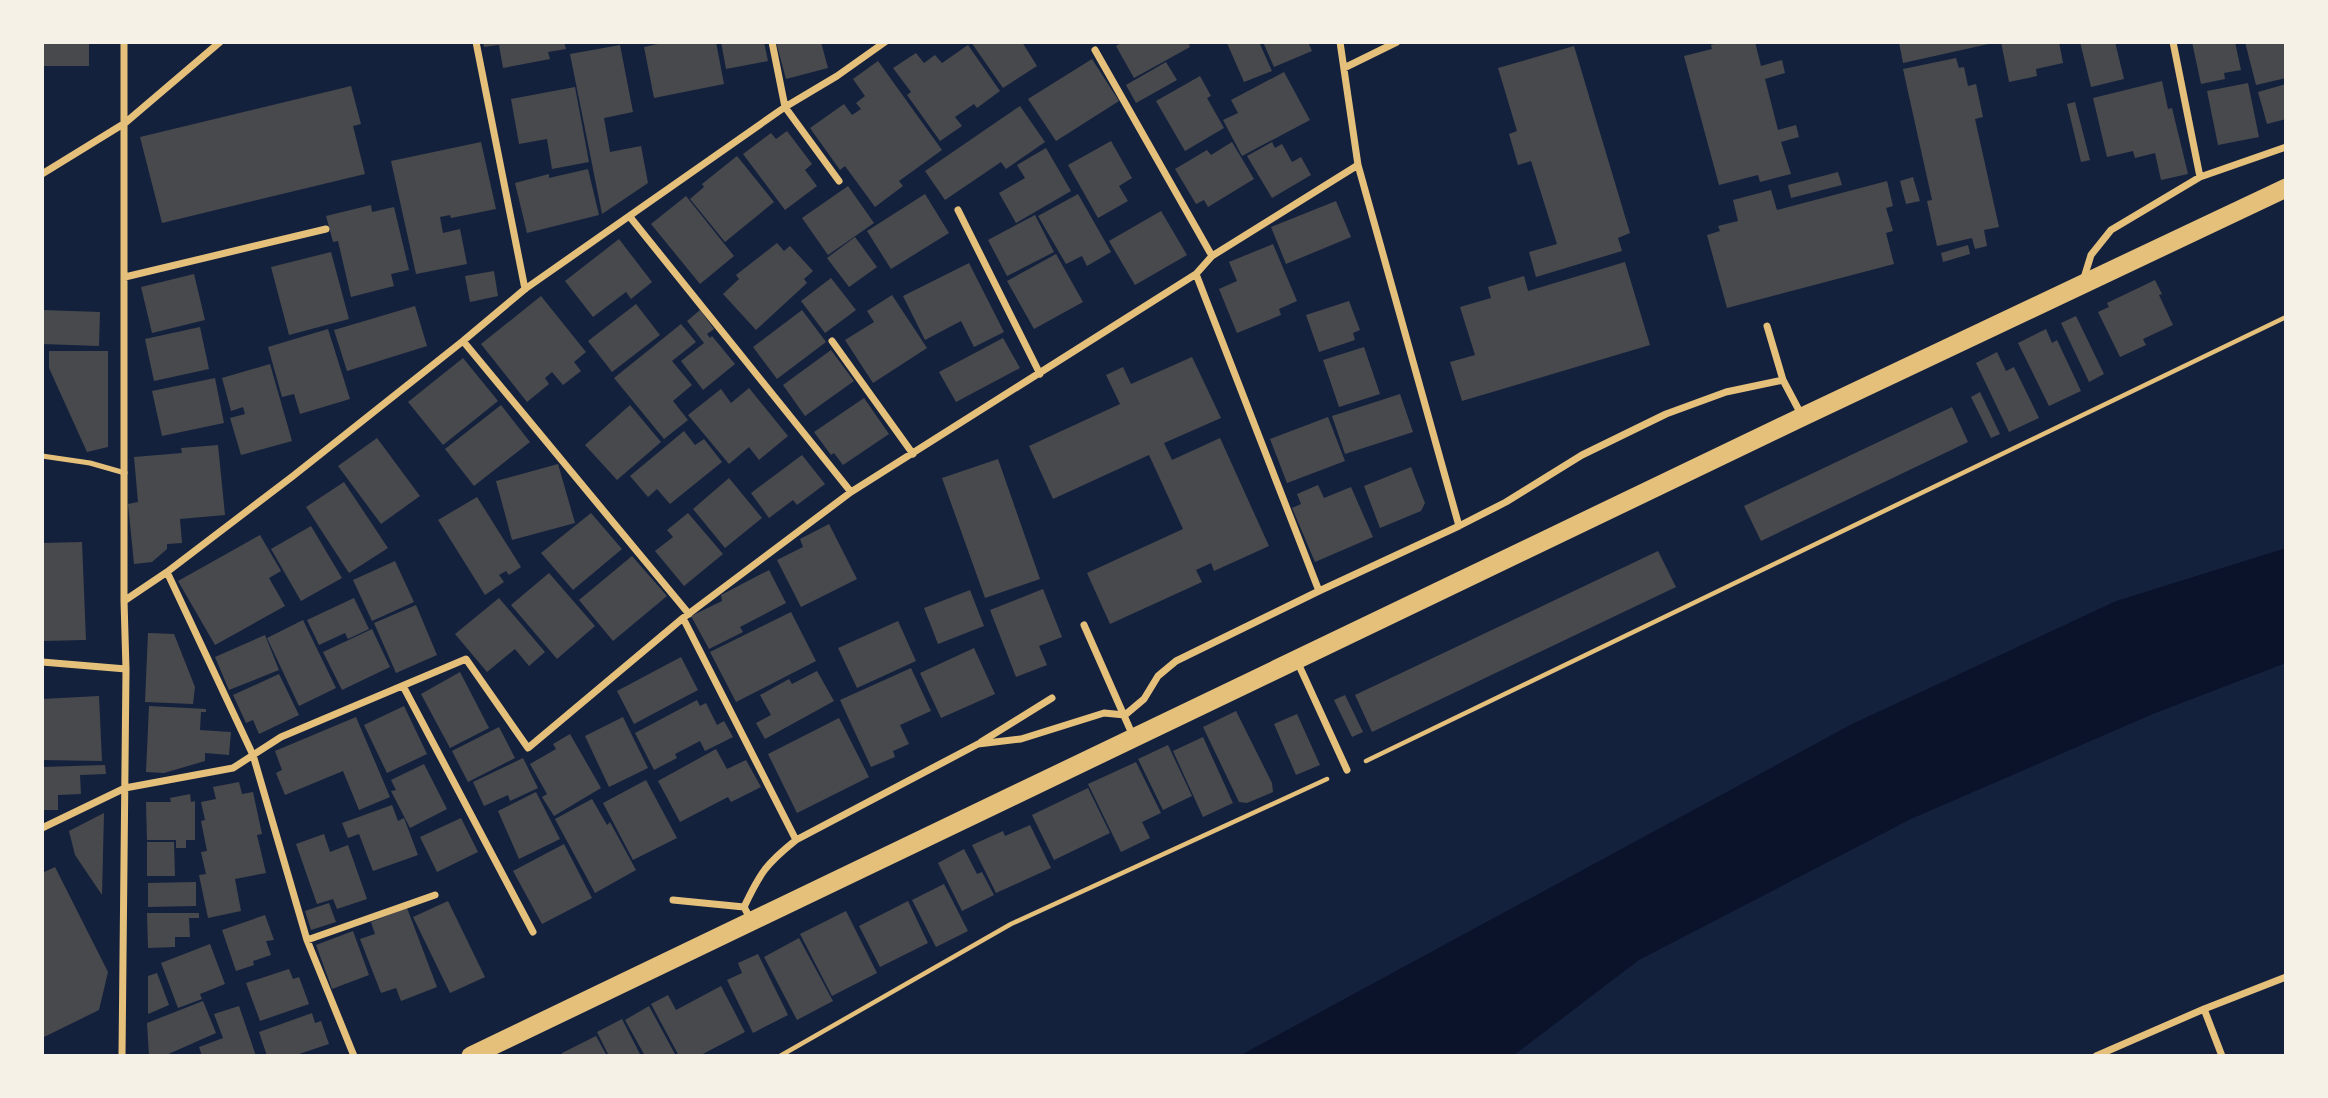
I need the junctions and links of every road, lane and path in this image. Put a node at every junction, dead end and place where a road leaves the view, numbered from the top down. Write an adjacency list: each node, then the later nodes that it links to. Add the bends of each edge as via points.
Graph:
1 (124, 42): 12 (street)
2 (220, 42): 12 (street)
3 (476, 42): 26 (street)
4 (772, 42): 11 (street)
5 (885, 42): 11 (street)
6 (1340, 42): 10 (street)
7 (1397, 42): 10 (street)
8 (2174, 42): 16 (street)
9 (1095, 50): 22 (street)
10 (1344, 68): 14 (street)
11 (785, 107): 17 (street); 20 (street)
12 (125, 123): 15 (street); 24 (street)
13 (2286, 147): 16 (street)
14 (1358, 165): 22 (street); 38 (street)
15 (42, 174)
16 (2200, 177): 25 (street, via 2111,230 2091,255)
17 (839, 181)
18 (2286, 188): 25 (highway)
19 (958, 210): 31 (street)
20 (630, 217): 26 (street); 37 (street)
21 (327, 229): 24 (street)
22 (1212, 256): 23 (street)
23 (1196, 274): 31 (street); 40 (street)
24 (125, 277): 36 (street)
25 (2082, 285): 33 (highway)
26 (525, 289): 29 (street)
27 (2286, 317): 53 (path)
28 (1767, 326): 32 (street)
29 (463, 341): 39 (street); 42 (street)
30 (832, 341): 34 (street)
31 (1040, 374): 34 (street)
32 (1783, 380): 33 (street); 38 (street, via 1726,392 1666,414 1582,455)
33 (1802, 417): 44 (highway)
34 (913, 454): 37 (street)
35 (42, 456): 36 (lane)
36 (125, 473): 41 (street)
37 (851, 492): 42 (street)
38 (1459, 526): 40 (street)
39 (167, 572): 41 (street); 52 (street)
40 (1319, 591): 49 (street, via 1176,661)
41 (124, 601): 46 (street)
42 (686, 616): 47 (street, via 528,748 466,659); 56 (street)
43 (1083, 625): 49 (street)
44 (1297, 660): 50 (highway); 53 (street)
45 (42, 662): 46 (street)
46 (126, 669): 54 (street)
47 (403, 686): 52 (street, via 281,737); 60 (street)
48 (1052, 698): 51 (street)
49 (1125, 715): 50 (street); 51 (street, via 1104,713 1021,739)
50 (1134, 738): 59 (highway)
51 (978, 744): 56 (street)
52 (253, 755): 54 (street, via 233,768); 61 (street)
53 (1347, 770): 67 (path, via 1011,924)
54 (125, 789): 55 (street); 64 (street)
55 (42, 828)
56 (796, 840): 59 (street, via 758,876)
57 (435, 895): 61 (street)
58 (674, 900): 59 (street)
59 (748, 914): 66 (highway)
60 (533, 932)
61 (307, 940): 65 (street)
62 (2286, 977): 63 (street)
63 (2204, 1009): 68 (street); 69 (street)
64 (122, 1056)
65 (354, 1056)
66 (471, 1056)
67 (780, 1056)
68 (2096, 1056)
69 (2222, 1056)

